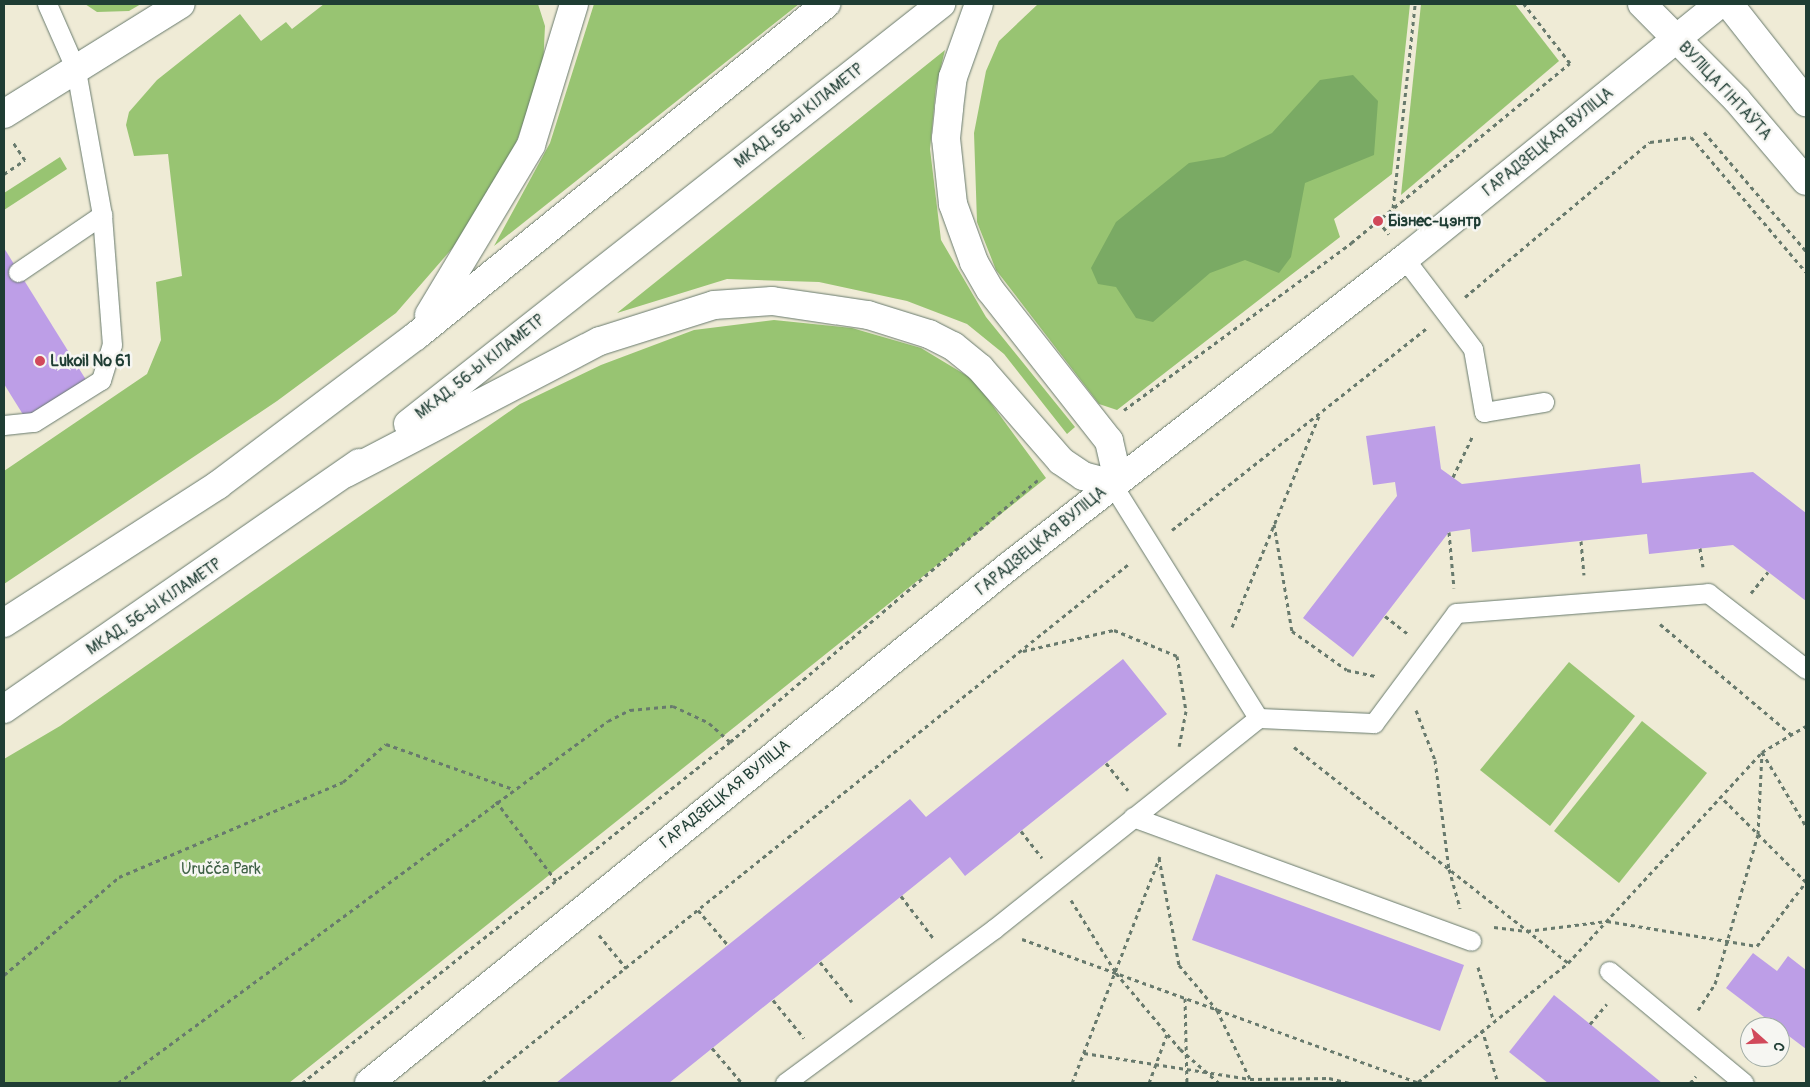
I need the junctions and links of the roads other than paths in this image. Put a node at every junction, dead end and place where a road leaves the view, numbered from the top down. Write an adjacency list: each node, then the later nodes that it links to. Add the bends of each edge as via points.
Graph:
1 (47, 4): 13 (lane)
2 (181, 4): 13 (main road)
3 (556, 4): 11 (main road)
4 (574, 4): 11 (main road)
5 (826, 4): 20 (main road)
6 (941, 4): 23 (main road, МКАД, 56-Ы КІЛАМЕТР)
7 (979, 4): 24 (main road, via 954,77 949,108 946,138 953,204 974,262 1004,311 1109,441 1114,467)
8 (1642, 4): 12 (main road, ВУЛІЦА ГІНТАЎТА)
9 (1719, 4): 12 (main road, ГАРАДЗЕЦКАЯ ВУЛІЦА)
10 (1729, 4): 14 (main road)
11 (563, 38): 20 (main road, via 531,145 480,238)
12 (1675, 38): 16 (main road, ВУЛІЦА ГІНТАЎТА); 18 (main road, ГАРАДЗЕЦКАЯ ВУЛІЦА)
13 (76, 70): 15 (main road); 17 (lane)
14 (1806, 102)
15 (4, 114)
16 (1806, 181)
17 (102, 215): 19 (lane); 22 (lane, via 112,345 101,380 34,422)
18 (1404, 258): 21 (lane, via 1473,349 1484,412); 24 (main road, ГАРАДЗЕЦКАЯ ВУЛІЦА)
19 (18, 272)
20 (416, 336): 25 (main road, via 218,485)
21 (1544, 402)
22 (4, 425)
23 (346, 473): 24 (main road, via 600,341 714,305 772,300 886,320 953,346 980,368 1061,461 1083,476); 27 (main road, МКАД, 56-Ы КІЛАМЕТР)
24 (1112, 484): 28 (lane); 32 (main road, ГАРАДЗЕЦКАЯ ВУЛІЦА)
25 (4, 623)
26 (1806, 669): 28 (lane, via 1708,593 1456,613 1374,723)
27 (4, 709)
28 (1258, 718): 29 (lane)
29 (1139, 813): 30 (lane); 33 (lane, via 994,929)
30 (1468, 933)
31 (1609, 971): 34 (lane)
32 (369, 1083)
33 (787, 1083)
34 (1744, 1083)

